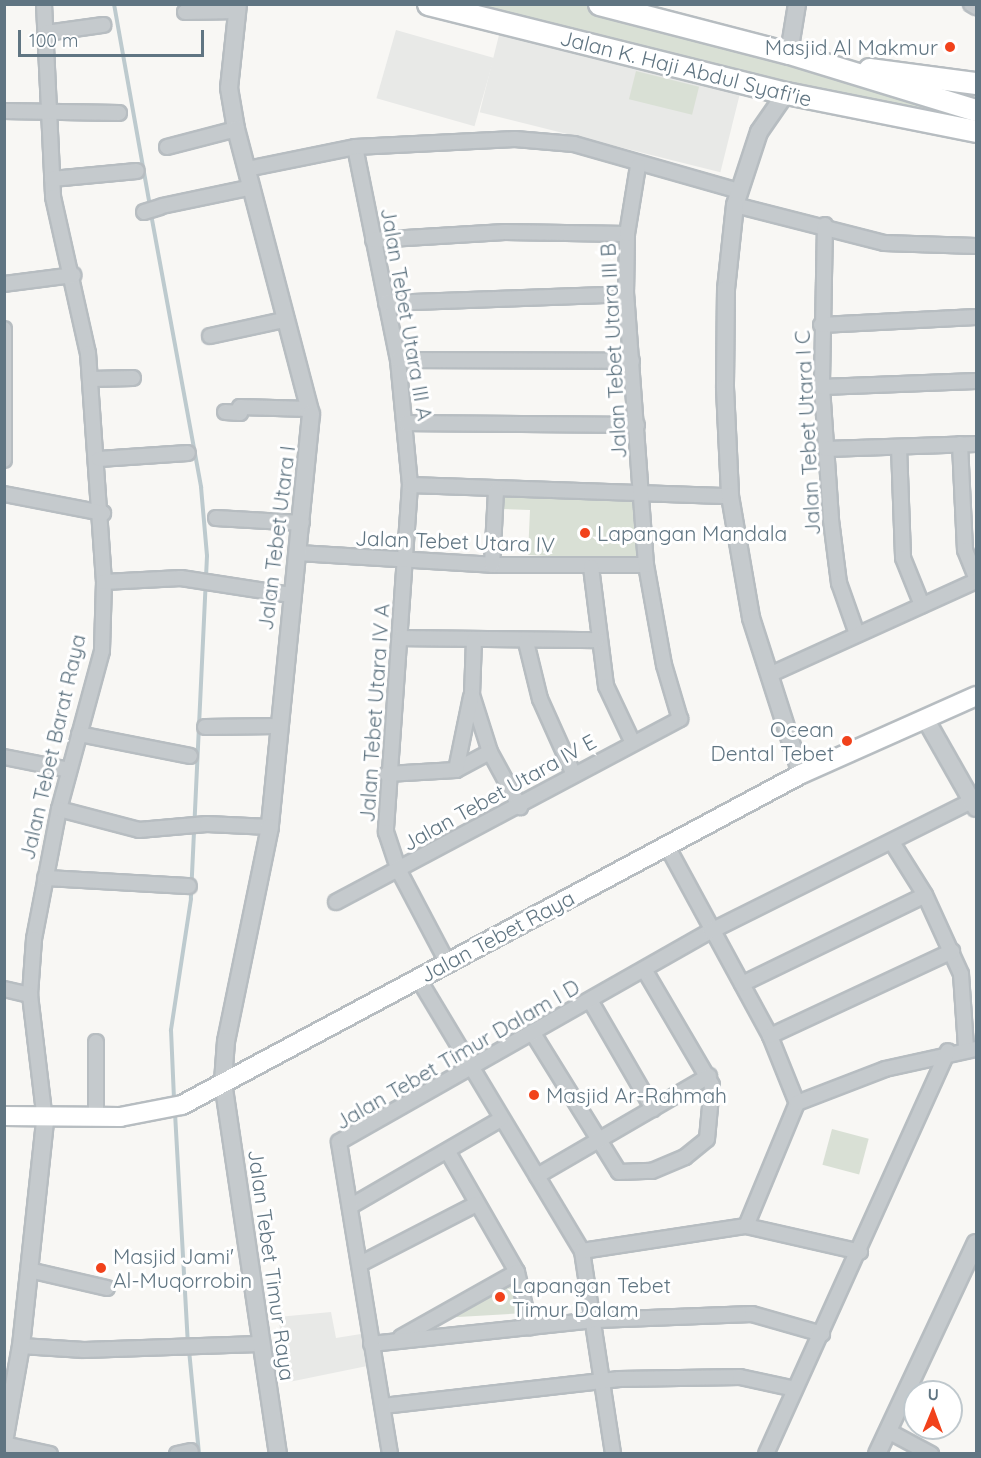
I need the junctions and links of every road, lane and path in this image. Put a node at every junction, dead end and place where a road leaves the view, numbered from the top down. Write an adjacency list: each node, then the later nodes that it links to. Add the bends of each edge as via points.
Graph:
1 (44, 4): 10 (street, Jalan Tebet Barat Raya)
2 (428, 4): 14 (main road, Jalan K. Haji Abdul Syafi'ie)
3 (599, 4): 11 (main road, Jalan K. Haji Abdul Syafi'ie)
4 (797, 4): 11 (street)
5 (970, 4): 6 (street)
6 (976, 7)
7 (238, 8): 8 (street); 20 (street, Jalan Tebet Utara I, via 230,88)
8 (185, 12)
9 (103, 25): 10 (street)
10 (46, 33): 17 (street, Jalan Tebet Barat Raya)
11 (789, 53): 12 (main road, Jalan K. Haji Abdul Syafi'ie)
12 (838, 67): 13 (main road, Jalan K. Haji Abdul Syafi'ie); 15 (main road, Jalan K. Haji Abdul Syafi'ie)
13 (976, 83)
14 (786, 93): 19 (main road, Jalan K. Haji Abdul Syafi'ie); 30 (street, via 767,116)
15 (976, 110)
16 (4, 111): 17 (street)
17 (53, 112): 18 (street); 28 (street, Jalan Tebet Barat Raya)
18 (119, 113)
19 (945, 127): 21 (main road, Jalan K. Haji Abdul Syafi'ie); 22 (main road, Jalan K. Haji Abdul Syafi'ie)
20 (236, 129): 23 (street); 26 (street, Jalan Tebet Utara I)
21 (976, 131)
22 (976, 138)
23 (167, 147)
24 (355, 147): 25 (street, via 515,140 574,144); 26 (street); 34 (street, Jalan Tebet Utara III A)
25 (638, 166): 30 (street); 33 (street, Jalan Tebet Utara III B)
26 (247, 169): 29 (street, Jalan Tebet Utara I)
27 (137, 171): 28 (street)
28 (51, 179): 36 (street, Jalan Tebet Barat Raya)
29 (252, 187): 31 (street); 41 (street, Jalan Tebet Utara I)
30 (737, 198): 32 (street); 66 (street, via 726,289)
31 (144, 212)
32 (825, 225): 35 (street, via 884,243); 42 (street, Jalan Tebet Utara I C)
33 (627, 234): 34 (street, via 505,232); 38 (street, Jalan Tebet Utara III B)
34 (373, 240): 39 (street, Jalan Tebet Utara III A)
35 (976, 246)
36 (73, 275): 37 (street); 49 (street, Jalan Tebet Barat Raya)
37 (4, 284)
38 (627, 294): 39 (street); 46 (street, Jalan Tebet Utara III B)
39 (386, 303): 45 (street, Jalan Tebet Utara III A)
40 (976, 317): 42 (street)
41 (284, 320): 44 (street); 52 (street, Jalan Tebet Utara I)
42 (821, 324): 51 (street, Jalan Tebet Utara I C)
43 (4, 329): 47 (street)
44 (210, 336)
45 (398, 360): 46 (street); 54 (street, Jalan Tebet Utara III A)
46 (632, 361): 55 (street, Jalan Tebet Utara III B)
47 (6, 365): 62 (street)
48 (133, 378): 49 (street)
49 (90, 380): 61 (street, Jalan Tebet Barat Raya)
50 (976, 381): 51 (street)
51 (822, 387): 59 (street, Jalan Tebet Utara I C)
52 (310, 409): 53 (street, via 240,407 240,413); 70 (street, Jalan Tebet Utara I)
53 (225, 412)
54 (406, 423): 55 (street); 63 (street, Jalan Tebet Utara III A)
55 (637, 425): 67 (street, Jalan Tebet Utara III B)
56 (960, 444): 57 (street); 58 (street); 76 (street, via 965,550)
57 (976, 444)
58 (899, 447): 59 (street); 79 (street, via 903,558)
59 (826, 449): 80 (street, Jalan Tebet Utara I C, via 839,583)
60 (188, 453): 61 (street)
61 (99, 459): 68 (street, Jalan Tebet Barat Raya)
62 (4, 460)
63 (410, 484): 64 (street); 72 (street, Jalan Tebet Utara III A)
64 (496, 491): 67 (street); 73 (street)
65 (4, 494): 68 (street)
66 (730, 496): 67 (street); 85 (street, via 751,618)
67 (644, 497): 74 (street, Jalan Tebet Utara III B)
68 (103, 513): 77 (street, Jalan Tebet Barat Raya)
69 (216, 519): 70 (street)
70 (302, 523): 71 (street, Jalan Tebet Utara I)
71 (298, 553): 72 (street, Jalan Tebet Utara IV); 78 (street, Jalan Tebet Utara I)
72 (405, 562): 73 (street, Jalan Tebet Utara IV); 81 (street, Jalan Tebet Utara IV A)
73 (492, 565): 75 (street, Jalan Tebet Utara IV)
74 (646, 565): 75 (street, Jalan Tebet Utara IV); 88 (street, Jalan Tebet Utara III B, via 664,665)
75 (591, 567): 83 (street)
76 (976, 579): 79 (street)
77 (104, 582): 78 (street, via 208,584); 92 (street, Jalan Tebet Barat Raya, via 102,651)
78 (291, 595): 90 (street, Jalan Tebet Utara I)
79 (922, 605): 80 (street)
80 (857, 634): 85 (street)
81 (401, 639): 82 (street); 99 (street, Jalan Tebet Utara IV A)
82 (474, 640): 84 (street); 86 (street)
83 (597, 640): 84 (street); 93 (street, via 606,686)
84 (526, 642): 101 (street, via 540,699)
85 (769, 675): 100 (street)
86 (472, 695): 94 (street); 98 (street)
87 (976, 696): 89 (main road, Jalan Tebet Raya)
88 (680, 719): 93 (street, Jalan Tebet Utara IV E)
89 (926, 720): 100 (main road, Jalan Tebet Raya); 102 (street)
90 (277, 726): 91 (street); 105 (street, Jalan Tebet Utara I)
91 (205, 727)
92 (79, 734): 95 (street); 97 (street, Jalan Tebet Barat Raya)
93 (633, 743): 101 (street, Jalan Tebet Utara IV E)
94 (490, 752): 98 (street); 103 (street)
95 (190, 756)
96 (4, 757): 97 (street)
97 (69, 770): 104 (street, Jalan Tebet Barat Raya)
98 (456, 770): 99 (street)
99 (387, 774): 108 (street, Jalan Tebet Utara IV A, via 386,832)
100 (801, 774): 107 (main road, Jalan Tebet Raya)
101 (574, 775): 103 (street, Jalan Tebet Utara IV E)
102 (974, 805): 106 (street, Jalan Tebet Timur Dalam I D)
103 (520, 807): 108 (street, Jalan Tebet Utara IV E)
104 (59, 809): 105 (street, via 139,830 201,825); 109 (street, Jalan Tebet Barat Raya)
105 (270, 827): 129 (street, Jalan Tebet Utara I, via 228,1030)
106 (893, 844): 111 (street); 113 (street, Jalan Tebet Timur Dalam I D)
107 (667, 846): 113 (street); 115 (main road, Jalan Tebet Raya)
108 (399, 870): 112 (street, Jalan Tebet Utara IV E); 115 (street, Jalan Tebet Utara IV A)
109 (45, 878): 110 (street); 120 (street, Jalan Tebet Barat Raya)
110 (189, 886)
111 (925, 895): 114 (street); 118 (street)
112 (336, 902)
113 (711, 931): 116 (street, Jalan Tebet Timur Dalam I D); 118 (street)
114 (952, 951): 123 (street); 125 (street, via 965,997)
115 (447, 962): 117 (main road, Jalan Tebet Raya)
116 (644, 969): 121 (street, Jalan Tebet Timur Dalam I D); 128 (street)
117 (418, 978): 127 (street); 129 (main road, Jalan Tebet Raya)
118 (742, 984): 123 (street)
119 (4, 989): 120 (street)
120 (30, 994): 135 (street, Jalan Tebet Barat Raya)
121 (591, 1002): 122 (street, Jalan Tebet Timur Dalam I D); 131 (street)
122 (534, 1035): 127 (street, Jalan Tebet Timur Dalam I D); 136 (street)
123 (770, 1036): 130 (street)
124 (96, 1042): 133 (street)
125 (971, 1048): 126 (street)
126 (948, 1051): 130 (street); 144 (street)
127 (471, 1070): 134 (street); 140 (street, Jalan Tebet Timur Dalam I D, via 339,1142)
128 (709, 1076): 131 (street); 136 (street, via 711,1126 703,1144 685,1157 652,1171 626,1173 612,1164)
129 (223, 1082): 133 (main road, Jalan Tebet Raya, via 174,1108); 153 (street, Jalan Tebet Timur Raya)
130 (797, 1103): 141 (street)
131 (653, 1109): 136 (street)
132 (4, 1116): 135 (main road, Jalan Tebet Raya)
133 (96, 1118): 135 (main road, Jalan Tebet Raya)
134 (501, 1119): 137 (street); 138 (street)
135 (45, 1121): 146 (street, Jalan Tebet Barat Raya)
136 (597, 1142): 138 (street)
137 (448, 1152): 139 (street); 140 (street)
138 (537, 1176): 143 (street)
139 (476, 1204): 145 (street); 147 (street)
140 (351, 1206): 145 (street, Jalan Tebet Timur Dalam I D)
141 (746, 1226): 143 (street); 144 (street)
142 (976, 1243): 159 (street)
143 (582, 1251): 149 (street)
144 (860, 1252): 151 (street)
145 (360, 1264): 154 (street, Jalan Tebet Timur Dalam I D)
146 (29, 1270): 148 (street); 155 (street, Jalan Tebet Barat Raya)
147 (517, 1272): 150 (street); 152 (street)
148 (107, 1288)
149 (597, 1320): 150 (street); 151 (street, via 752,1314); 156 (street)
150 (530, 1328): 152 (street)
151 (822, 1334): 157 (street)
152 (395, 1340): 154 (street)
153 (259, 1344): 155 (street, via 176,1349); 162 (street, Jalan Tebet Timur Raya)
154 (371, 1344): 158 (street, Jalan Tebet Timur Dalam I D)
155 (21, 1346): 160 (street, Jalan Tebet Barat Raya)
156 (605, 1380): 157 (street, via 722,1376); 158 (street); 164 (street)
157 (795, 1389): 165 (street)
158 (383, 1406): 163 (street, Jalan Tebet Timur Dalam I D)
159 (888, 1431): 166 (street); 167 (street)
160 (4, 1443): 161 (street)
161 (50, 1454)
162 (278, 1454)
163 (390, 1454)
164 (613, 1454)
165 (766, 1454)
166 (877, 1454)
167 (931, 1454)

